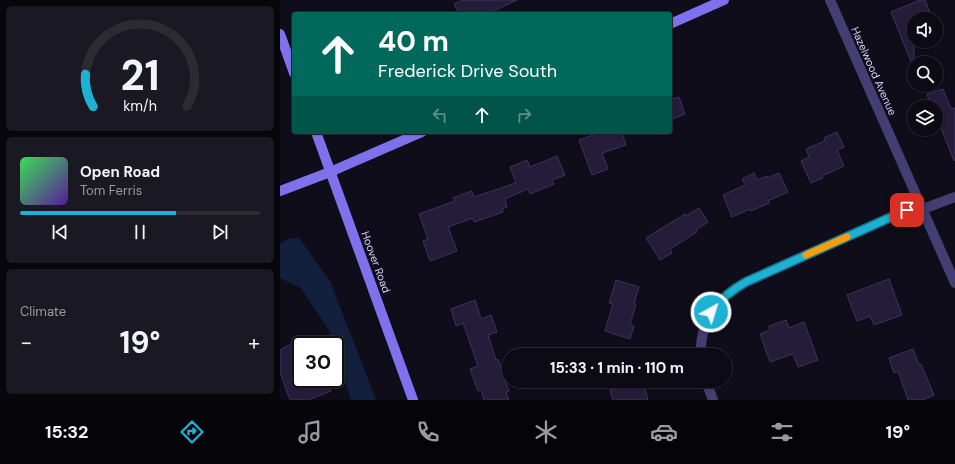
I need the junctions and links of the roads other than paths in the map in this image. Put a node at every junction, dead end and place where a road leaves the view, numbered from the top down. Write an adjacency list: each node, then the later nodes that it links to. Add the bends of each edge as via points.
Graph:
1 (724, 0): 3 (street)
2 (830, 0): 11 (street, Hazelwood Avenue)
3 (672, 23)
4 (280, 34): 5 (street)
5 (292, 67)
6 (317, 134): 8 (street, Hoover Road)
7 (417, 134): 8 (street)
8 (330, 172): 9 (street); 15 (street, Hoover Road)
9 (280, 191)
10 (955, 197): 11 (street)
11 (922, 207): 12 (street, Hazelwood Avenue); 13 (street, via 772,270 731,291 711,312 702,334)
12 (955, 283)
13 (701, 348)
14 (709, 388): 16 (street)
15 (413, 400)
16 (713, 400)

